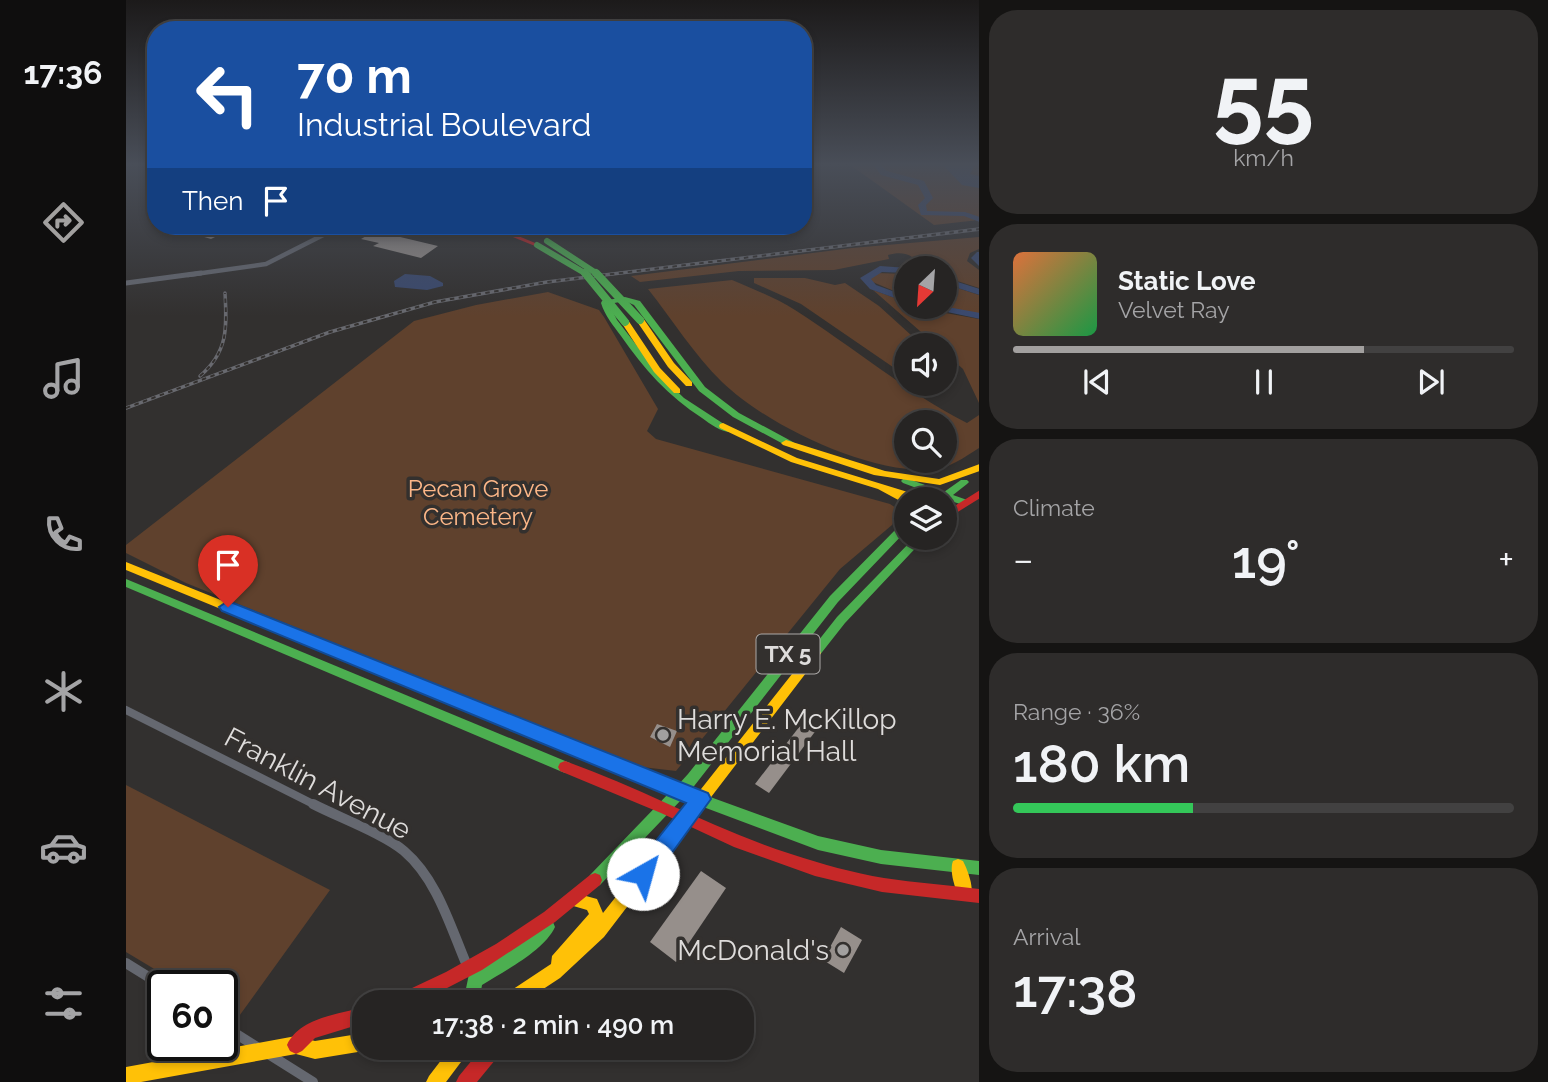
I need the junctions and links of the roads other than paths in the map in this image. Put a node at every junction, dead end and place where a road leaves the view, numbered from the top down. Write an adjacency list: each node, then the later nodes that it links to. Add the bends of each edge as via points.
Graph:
1 (323, 235): 5 (street, via 266,264)
2 (517, 235): 4 (main road)
3 (526, 235): 4 (main road)
4 (542, 243): 6 (main road, bridge, via 575,254 601,272 675,370); 7 (main road, bridge, via 589,275 657,370)
5 (126, 282)
6 (719, 408): 7 (main road); 9 (main road)
7 (703, 413): 8 (main road)
8 (728, 430): 9 (main road, via 688,408 658,383 605,303 625,299 637,303 695,382 736,415); 15 (main road, via 798,463)
9 (790, 444): 12 (main road)
10 (979, 467): 12 (main road, via 941,484)
11 (979, 472): 14 (main road)
12 (877, 473): 13 (main road)
13 (918, 487)
14 (957, 487)
15 (883, 489): 16 (main road); 18 (main road)
16 (894, 492)
17 (979, 493): 21 (main road)
18 (894, 494)
19 (957, 504): 21 (main road)
20 (957, 506): 21 (main road)
21 (961, 506): 22 (main road)
22 (957, 509)
23 (894, 536): 34 (main road, TX 5, via 848,580)
24 (908, 550): 36 (main road, TX 5, via 855,604)
25 (126, 566): 27 (main road)
26 (126, 583): 29 (main road)
27 (250, 616): 28 (main road); 29 (main road)
28 (270, 624): 30 (main road); 31 (main road)
29 (238, 628): 30 (main road)
30 (258, 636): 32 (main road)
31 (353, 659): 32 (main road); 33 (main road)
32 (341, 673): 35 (main road)
33 (405, 680): 35 (main road); 40 (main road)
34 (760, 692): 36 (main road); 38 (main road, TX 5)
35 (394, 695): 42 (main road)
36 (778, 701): 39 (main road, TX 5)
37 (126, 710): 51 (street, Franklin Avenue, via 402,849 417,862 429,883)
38 (728, 735): 39 (main road); 40 (main road, TX 5)
39 (746, 742): 41 (main road, TX 5)
40 (681, 792): 41 (main road); 42 (main road, TX 5)
41 (701, 799): 43 (main road, TX 5); 44 (main road, via 827,845)
42 (666, 809): 43 (main road); 48 (main road, TX 5)
43 (686, 819): 46 (main road, via 767,853 829,872 904,888); 52 (main road, TX 5, via 598,932)
44 (958, 866): 45 (main road); 46 (main road)
45 (979, 868)
46 (965, 894): 47 (main road)
47 (979, 896)
48 (575, 900): 49 (main road, TX 5); 52 (main road, via 592,904 597,916 562,954)
49 (558, 913): 51 (main road, TX 5); 55 (main road, via 523,951 475,980)
50 (126, 963): 53 (street)
51 (470, 971): 54 (main road, TX 5)
52 (554, 972): 56 (main road, TX 5)
53 (147, 976)
54 (428, 990)
55 (473, 990)
56 (530, 990)
57 (352, 1019): 60 (main road, via 310,1031)
58 (238, 1035): 61 (street)
59 (352, 1044): 60 (main road, via 315,1050)
60 (296, 1045): 61 (main road)
61 (263, 1051): 64 (main road); 65 (street)
62 (484, 1060): 67 (main road)
63 (451, 1062): 66 (main road)
64 (126, 1076)
65 (313, 1082)
66 (435, 1082)
67 (465, 1082)

